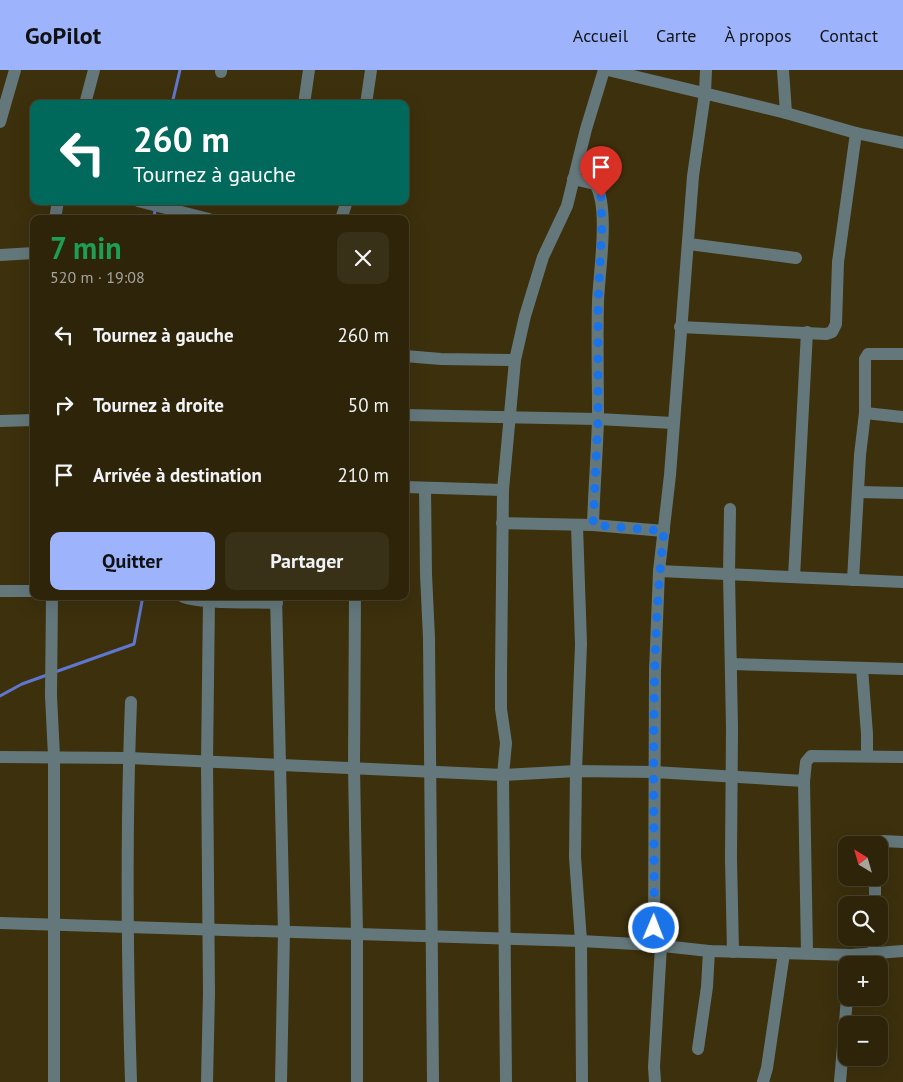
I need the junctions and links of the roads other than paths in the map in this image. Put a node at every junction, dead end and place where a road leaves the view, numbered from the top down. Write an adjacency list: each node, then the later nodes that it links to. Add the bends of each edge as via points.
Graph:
1 (15, 70): 13 (street)
2 (94, 70): 9 (street)
3 (309, 70): 10 (street)
4 (372, 70): 11 (street)
5 (606, 70): 8 (street); 16 (street)
6 (706, 70): 8 (street)
7 (783, 70): 12 (street)
8 (705, 93): 12 (street); 19 (street, via 693,176)
9 (85, 100)
10 (305, 100)
11 (367, 100)
12 (786, 113): 14 (street)
13 (0, 122)
14 (856, 133): 15 (street); 24 (street, via 838,262 835,329 826,334)
15 (903, 143)
16 (573, 179): 27 (street, via 566,206 543,257); 32 (street, via 595,184 601,197)
17 (154, 205): 18 (street)
18 (193, 215)
19 (689, 244): 22 (street); 23 (street)
20 (30, 253): 21 (street)
21 (0, 255)
22 (796, 258)
23 (680, 327): 24 (street); 35 (street)
24 (807, 332): 48 (street)
25 (903, 354): 28 (street, via 871,354 866,357)
26 (409, 356): 27 (street)
27 (515, 360): 31 (street)
28 (865, 413): 30 (street); 39 (street)
29 (409, 415): 31 (street)
30 (903, 417)
31 (509, 418): 32 (street); 38 (street)
32 (598, 419): 35 (street); 43 (street)
33 (30, 420): 34 (street)
34 (0, 421)
35 (673, 423): 45 (street)
36 (409, 486): 37 (street)
37 (425, 488): 38 (street); 70 (street)
38 (503, 490): 42 (street)
39 (858, 492): 40 (street); 49 (street)
40 (903, 493)
41 (730, 509): 47 (street)
42 (502, 523): 44 (street); 73 (street, via 501,709 506,743)
43 (593, 525): 44 (street); 45 (street)
44 (577, 526): 71 (street, via 581,644)
45 (664, 531): 46 (street)
46 (660, 571): 47 (street); 72 (street)
47 (728, 574): 48 (street); 58 (street)
48 (794, 577): 49 (street)
49 (853, 580): 50 (street)
50 (903, 582)
51 (0, 591): 52 (street)
52 (30, 591)
53 (52, 600): 63 (street)
54 (198, 600): 57 (street)
55 (276, 600): 57 (street); 68 (street)
56 (355, 600): 69 (street)
57 (209, 601): 67 (street)
58 (731, 664): 59 (street); 74 (street)
59 (862, 668): 60 (street); 64 (street)
60 (903, 669)
61 (131, 702): 66 (street)
62 (0, 756): 63 (street)
63 (54, 756): 66 (street); 79 (street)
64 (867, 756): 65 (street); 75 (street, via 810,756)
65 (903, 757)
66 (129, 758): 67 (street); 80 (street)
67 (207, 761): 68 (street); 81 (street)
68 (280, 764): 69 (street); 82 (street)
69 (354, 767): 70 (street); 83 (street)
70 (429, 771): 73 (street); 84 (street)
71 (576, 771): 72 (street); 73 (street); 86 (street, via 575,857)
72 (654, 772): 74 (street); 87 (street)
73 (503, 775): 85 (street)
74 (732, 777): 75 (street); 91 (street)
75 (804, 781): 93 (street)
76 (888, 841): 77 (street)
77 (903, 842)
78 (0, 923): 79 (street)
79 (54, 926): 80 (street); 99 (street)
80 (129, 928): 81 (street); 100 (street)
81 (208, 930): 82 (street); 101 (street)
82 (284, 932): 83 (street); 102 (street)
83 (357, 935): 84 (street); 103 (street)
84 (430, 938): 85 (street); 104 (street)
85 (506, 939): 86 (street); 105 (street)
86 (581, 941): 87 (street); 106 (street)
87 (658, 946): 89 (street); 107 (street)
88 (874, 946): 94 (street)
89 (710, 951): 91 (street); 98 (street)
90 (903, 951): 94 (street)
91 (733, 952): 92 (street)
92 (784, 953): 93 (street); 108 (street)
93 (807, 953): 96 (street)
94 (874, 954): 95 (street)
95 (866, 956)
96 (838, 958)
97 (846, 1006): 109 (street)
98 (698, 1049)
99 (54, 1082)
100 (131, 1082)
101 (207, 1082)
102 (281, 1082)
103 (357, 1082)
104 (433, 1082)
105 (506, 1082)
106 (582, 1082)
107 (655, 1082)
108 (763, 1082)
109 (840, 1082)

